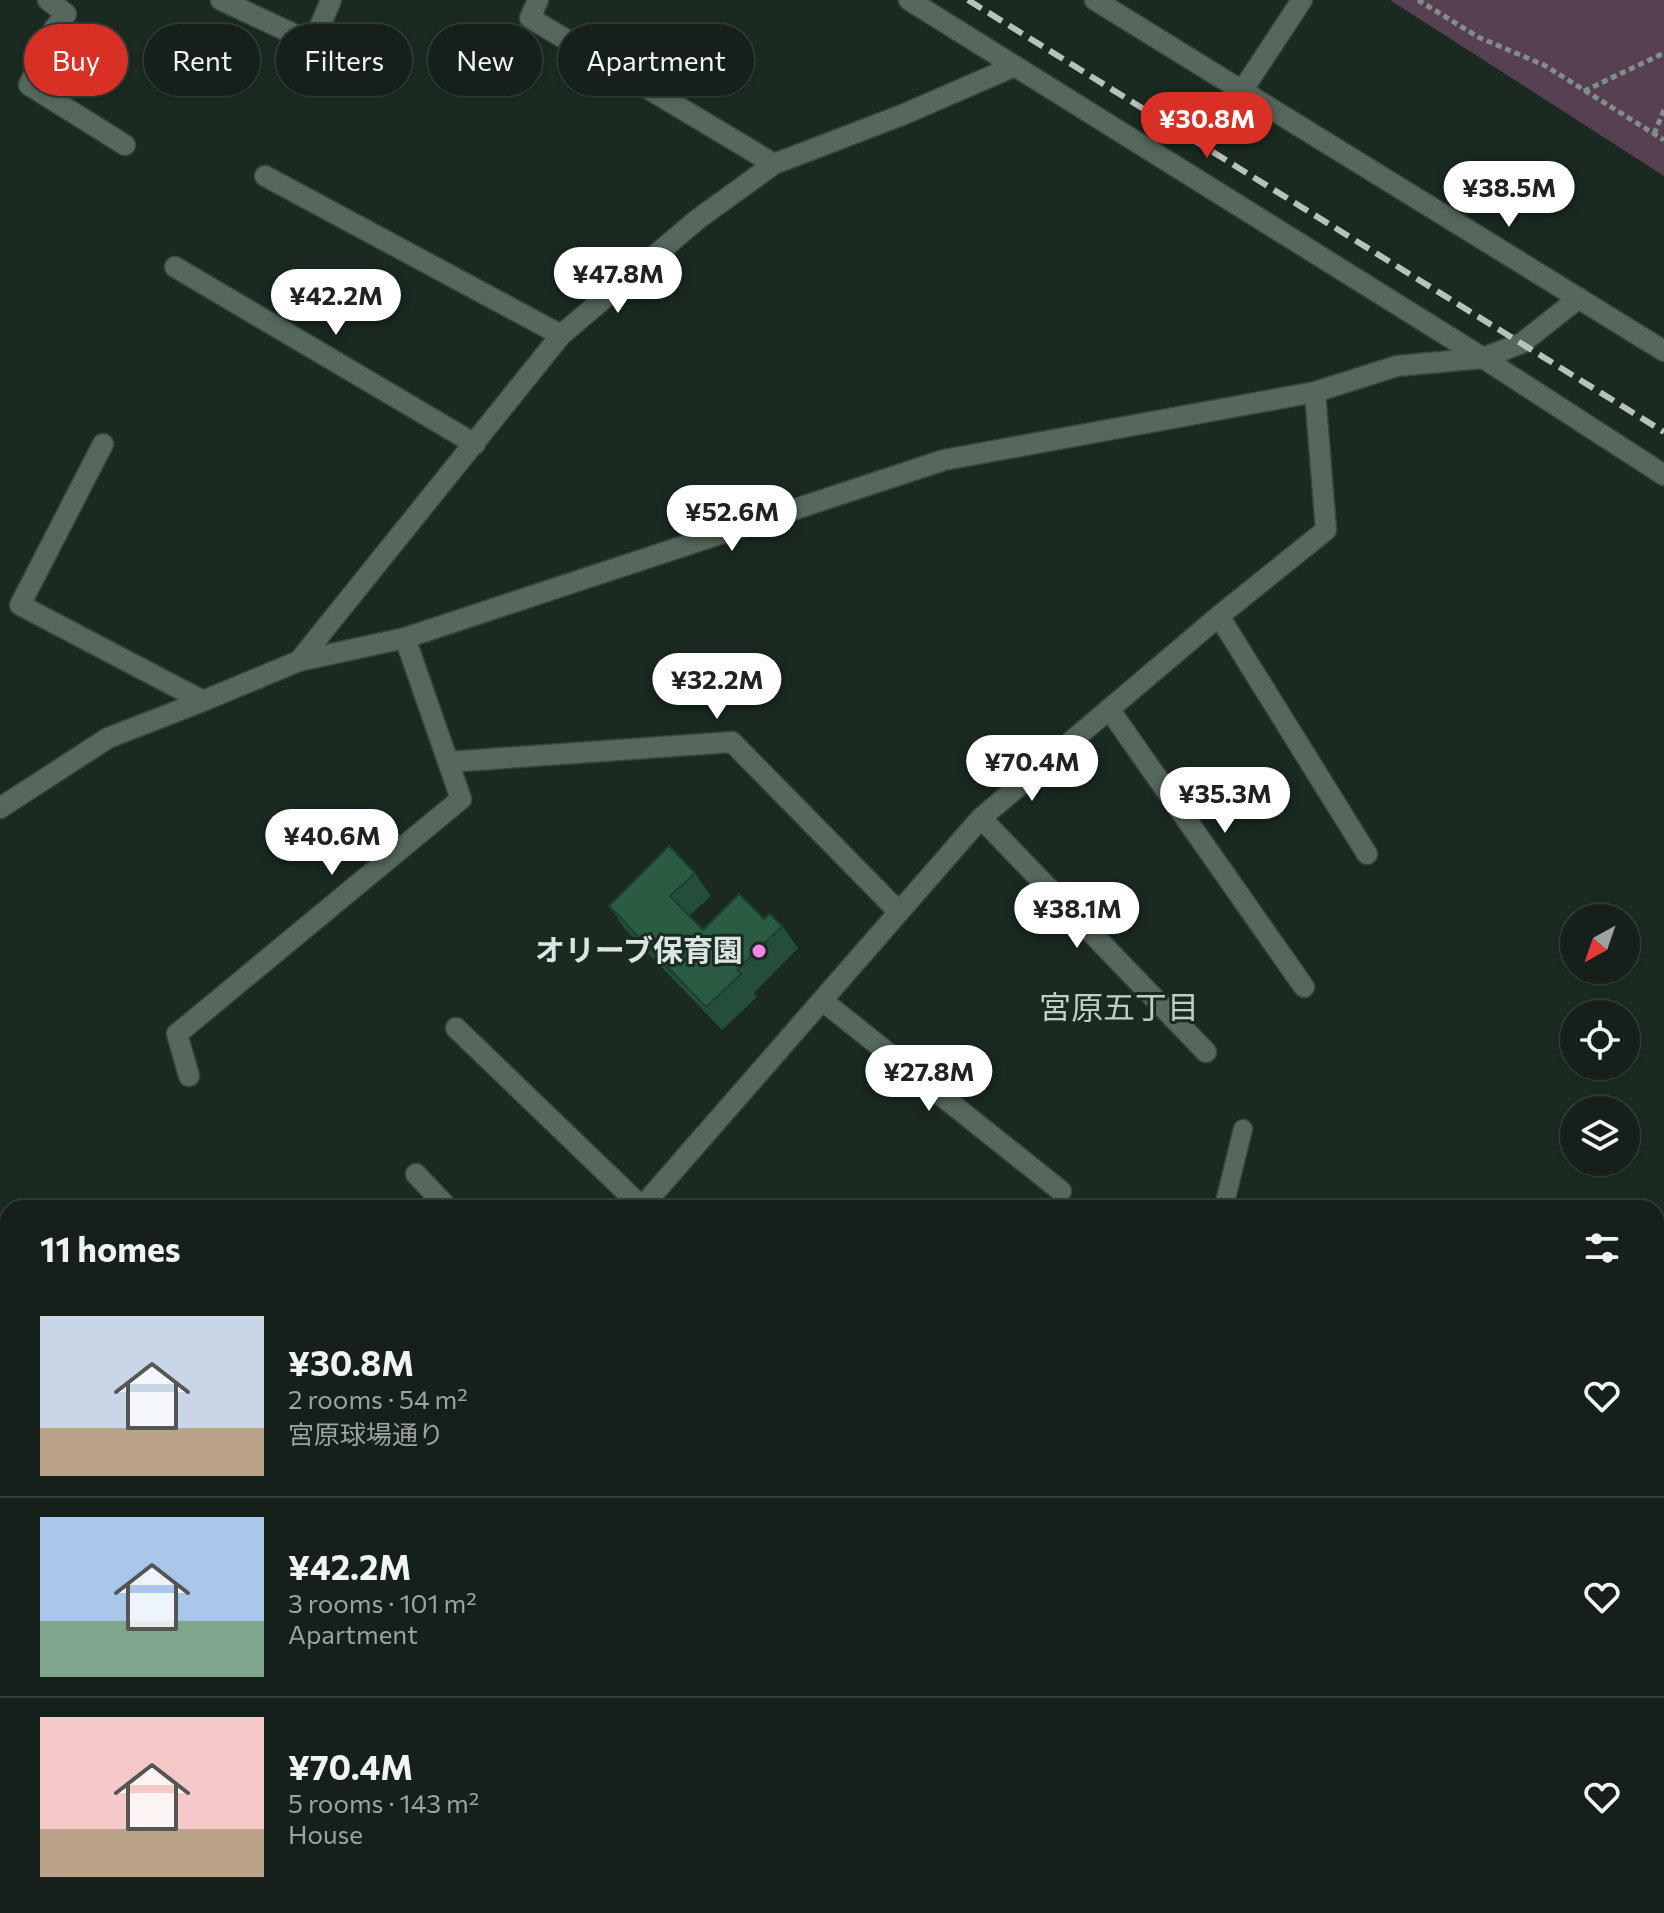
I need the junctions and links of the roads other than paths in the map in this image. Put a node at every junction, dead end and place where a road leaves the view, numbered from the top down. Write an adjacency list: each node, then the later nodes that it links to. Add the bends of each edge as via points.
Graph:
1 (48, 0): 8 (street)
2 (221, 0): 10 (street)
3 (331, 0): 9 (street)
4 (538, 0): 14 (street, via 530,18)
5 (909, 0): 11 (street)
6 (1095, 0): 12 (street)
7 (1302, 0): 12 (street)
8 (70, 7): 13 (street, via 29,85)
9 (321, 24)
10 (276, 26)
11 (1015, 66): 14 (street); 20 (street)
12 (1242, 91): 17 (street)
13 (125, 145)
14 (774, 164): 18 (street, via 698,219)
15 (265, 176): 18 (street)
16 (175, 267): 23 (street)
17 (1579, 298): 19 (street); 20 (street, via 1522,343)
18 (561, 335): 23 (street)
19 (1664, 351)
20 (1483, 358): 21 (street, via 1397,366); 24 (street)
21 (1315, 392): 25 (street, via 1326,530); 26 (street, via 944,460)
22 (103, 444): 28 (street, via 20,605)
23 (475, 444): 27 (street)
24 (1664, 475)
25 (1219, 616): 29 (street); 33 (street)
26 (405, 638): 27 (street); 30 (street)
27 (299, 661): 28 (street)
28 (203, 701): 31 (street, via 108,738)
29 (1109, 709): 32 (street); 35 (street)
30 (448, 762): 34 (street, via 732,742); 39 (street, via 461,799 177,1034)
31 (0, 808)
32 (981, 818): 34 (street); 38 (street)
33 (1367, 854)
34 (899, 912): 36 (street)
35 (1304, 987)
36 (823, 1001): 42 (street); 45 (street)
37 (456, 1028): 44 (street)
38 (1206, 1052)
39 (189, 1076)
40 (1243, 1129): 46 (lane)
41 (416, 1174): 43 (street)
42 (1061, 1191)
43 (440, 1200)
44 (634, 1200)
45 (647, 1200)
46 (1225, 1200)

